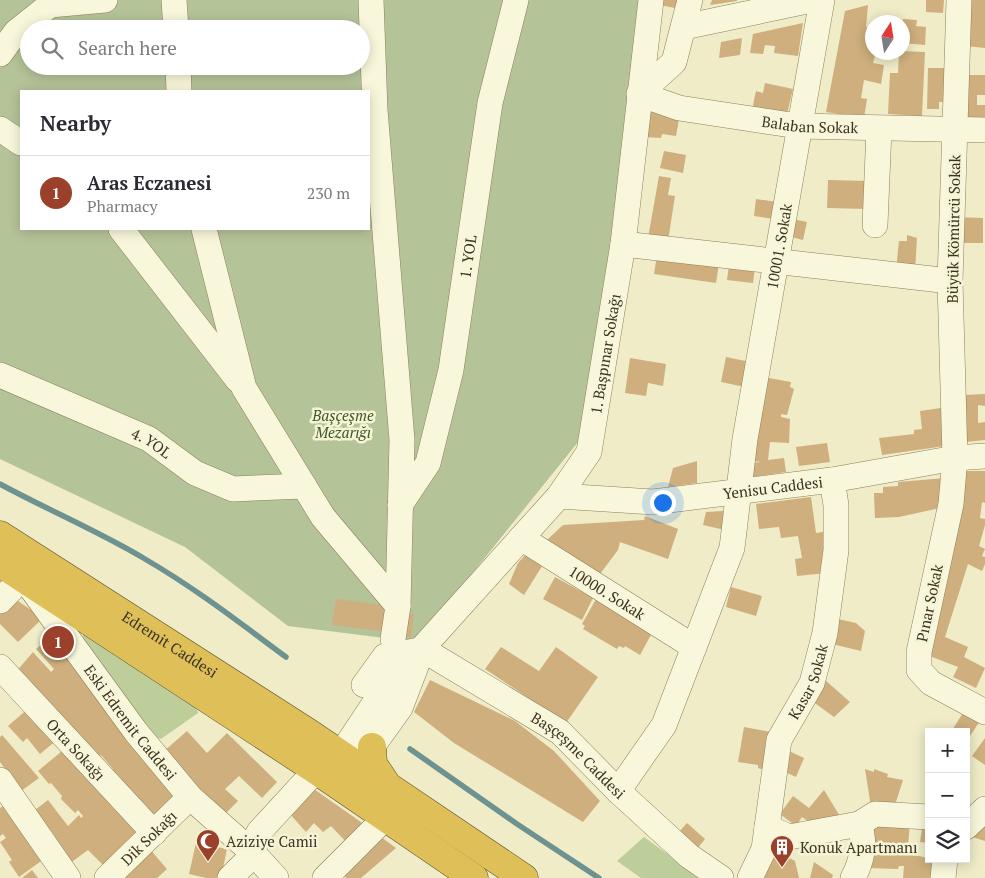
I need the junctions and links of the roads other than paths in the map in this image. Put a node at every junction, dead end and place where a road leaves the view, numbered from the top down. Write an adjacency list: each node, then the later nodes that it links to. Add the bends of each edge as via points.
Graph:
1 (105, 0): 10 (street)
2 (174, 0): 12 (street)
3 (371, 0): 19 (street)
4 (516, 0): 42 (street, 1. YOL, via 490,103 451,370 428,463)
5 (651, 0): 18 (street, 1. Başpınar Sokağı)
6 (690, 0): 13 (street)
7 (812, 0): 13 (street)
8 (822, 0): 22 (street, 10001. Sokak)
9 (959, 0): 26 (street, Büyük Kömürcü Sokak)
10 (50, 3): 11 (street)
11 (30, 20)
12 (175, 20)
13 (684, 27): 18 (street, via 674,62)
14 (20, 29): 15 (street)
15 (0, 54)
16 (178, 75): 17 (street)
17 (179, 90)
18 (639, 94): 22 (street, Balaban Sokak, via 679,108); 31 (street, 1. Başpınar Sokağı)
19 (372, 110): 42 (street, via 402,440)
20 (0, 121): 21 (street)
21 (20, 121)
22 (798, 126): 23 (street, Balaban Sokak); 32 (street, 10001. Sokak)
23 (879, 128): 26 (street, Balaban Sokak); 28 (street)
24 (0, 129): 27 (street)
25 (985, 130): 26 (street, Balaban Sokak)
26 (955, 131): 33 (street, Büyük Kömürcü Sokak)
27 (20, 142)
28 (875, 226)
29 (123, 230): 35 (street)
30 (204, 230): 35 (street)
31 (623, 244): 32 (street); 41 (street, 1. Başpınar Sokağı, via 589,452)
32 (776, 262): 33 (street); 40 (street, 10001. Sokak)
33 (950, 281): 37 (street, Büyük Kömürcü Sokak)
34 (0, 376): 39 (street, 4. YOL, via 149,439 195,473 233,489)
35 (244, 388): 39 (street)
36 (985, 456): 37 (street, Yenisu Caddesi)
37 (955, 458): 38 (street, Yenisu Caddesi); 53 (street, Pınar Sokak, via 950,504 919,652 919,670 932,683)
38 (832, 480): 40 (street, Yenisu Caddesi); 61 (street, Kasar Sokak, via 836,505 836,550 826,633 812,683 779,740)
39 (304, 486): 48 (street, via 323,518)
40 (737, 492): 41 (street, Yenisu Caddesi, via 653,502); 50 (street, via 732,548)
41 (558, 496): 44 (street, 1. Başpınar Sokağı)
42 (399, 506): 48 (street)
43 (0, 535): 54 (highway, Edremit Caddesi, via 309,733)
44 (521, 538): 50 (street, 10000. Sokak); 51 (street, 1. Başpınar Sokağı)
45 (0, 563): 46 (highway, Edremit Caddesi)
46 (23, 578): 47 (street); 54 (highway, Edremit Caddesi); 57 (street, Eski Edremit Caddesi, via 136,732)
47 (0, 601)
48 (398, 606): 49 (street)
49 (393, 639)
50 (694, 647): 56 (street, via 664,725)
51 (422, 650): 54 (street, via 400,708); 54 (street, 1. Başpınar Sokağı, via 372,690); 56 (street, Başçeşme Caddesi, via 560,732)
52 (0, 667): 62 (street, Orta Sokağı)
53 (985, 712)
54 (346, 762): 59 (highway); 63 (street, via 259,832); 71 (highway, via 374,764 391,790)
55 (2, 787): 65 (street)
56 (618, 791): 72 (street, Başçeşme Caddesi, via 689,856)
57 (190, 797): 62 (street, Dik Sokağı); 63 (street, Eski Edremit Caddesi)
58 (925, 817): 60 (street, via 875,814)
59 (385, 818): 69 (street); 70 (highway)
60 (859, 824): 61 (street, via 789,837); 74 (street, via 863,834 862,854)
61 (768, 827): 73 (street, Kasar Sokak, via 764,849)
62 (154, 833): 66 (street, Dik Sokağı)
63 (254, 854): 67 (street); 68 (street, Eski Edremit Caddesi)
64 (945, 863): 75 (street)
65 (68, 878)
66 (107, 878)
67 (230, 878)
68 (276, 878)
69 (325, 878)
70 (474, 878)
71 (524, 878)
72 (721, 878)
73 (750, 878)
74 (853, 878)
75 (943, 878)

